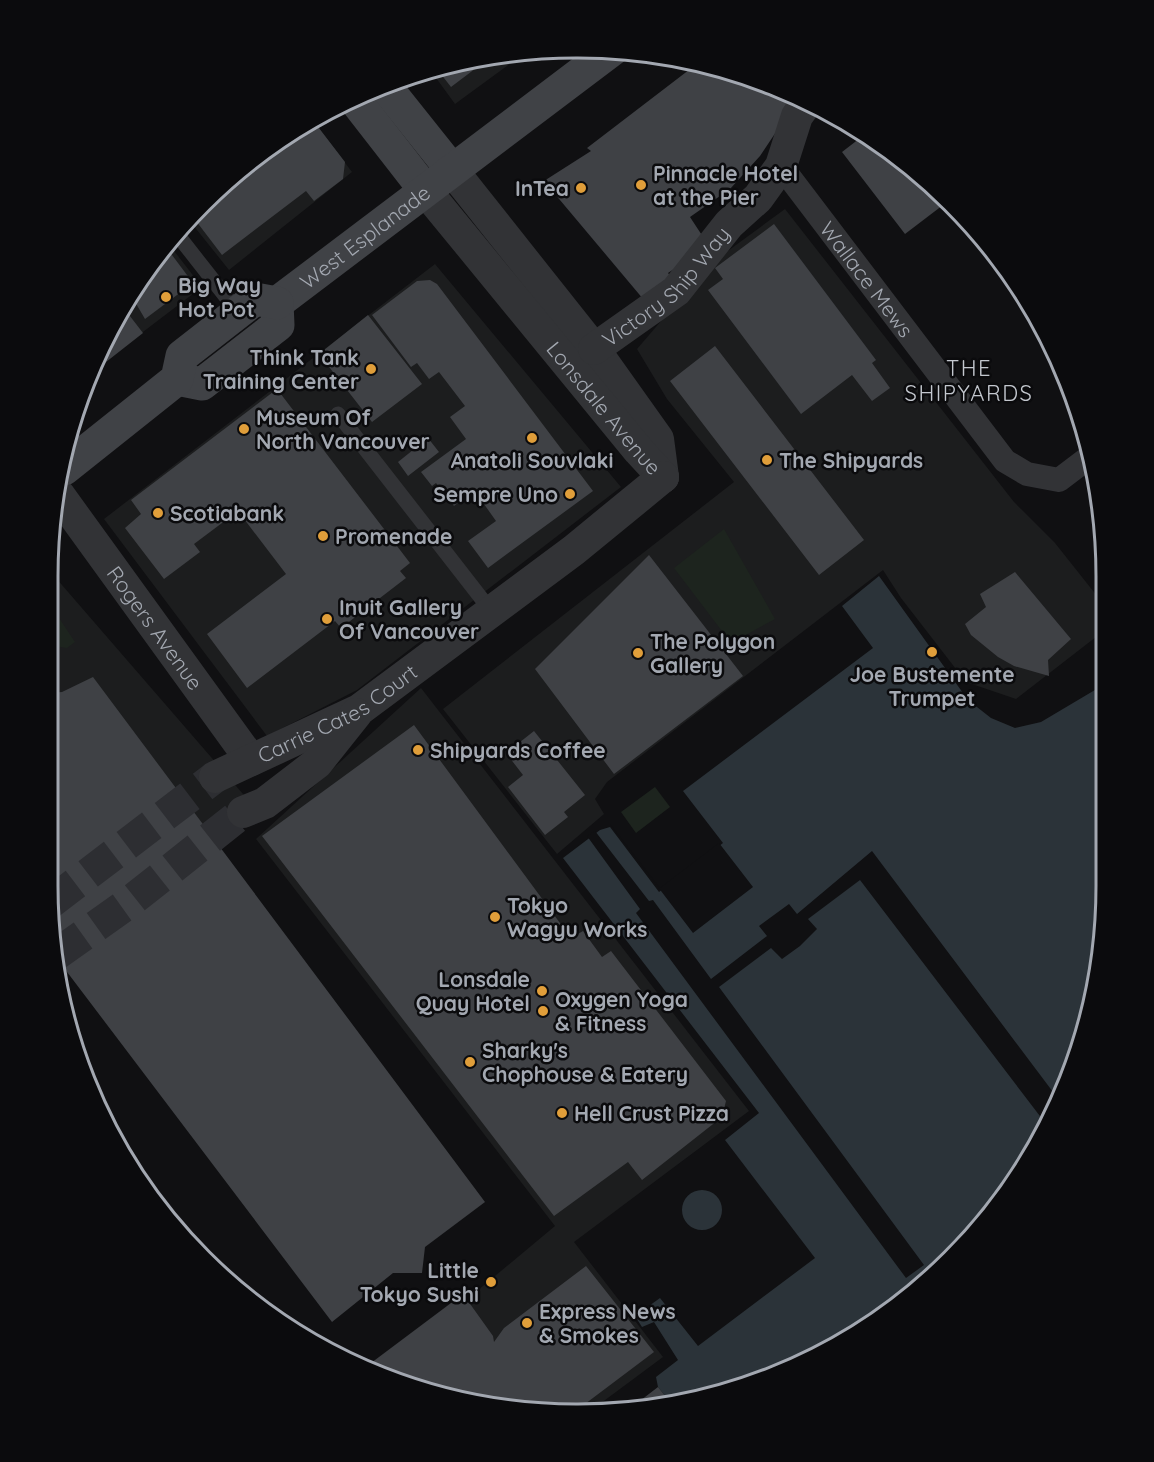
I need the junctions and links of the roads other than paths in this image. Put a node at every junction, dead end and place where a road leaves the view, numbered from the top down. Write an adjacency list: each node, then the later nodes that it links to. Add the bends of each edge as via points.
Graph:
1 (600, 59): 6 (main road, West Esplanade)
2 (391, 93): 6 (main road, Lonsdale Avenue)
3 (360, 107): 7 (main road, Lonsdale Avenue)
4 (801, 110): 5 (street, Victory Ship Way)
5 (781, 166): 11 (street, Victory Ship Way, via 676,291); 14 (street, Wallace Mews, via 1005,461 1027,474 1059,480)
6 (452, 170): 7 (main road, West Esplanade); 11 (street, Lonsdale Avenue)
7 (425, 190): 9 (main road, West Esplanade); 16 (street, Lonsdale Avenue)
8 (182, 241): 10 (lane)
9 (277, 303): 10 (main road, West Esplanade, via 255,298); 12 (main road, West Esplanade, via 279,325 202,384)
10 (237, 312): 12 (main road, West Esplanade, via 182,356)
11 (594, 349): 16 (street, Lonsdale Avenue, via 658,439)
12 (177, 379): 15 (main road)
13 (338, 414): 18 (lane)
14 (1083, 462)
15 (71, 463)
16 (663, 477): 18 (street, Carrie Cates Court)
17 (64, 502): 20 (street, Rogers Avenue)
18 (492, 612): 19 (street, Carrie Cates Court)
19 (359, 710): 20 (street, Carrie Cates Court); 20 (street, Carrie Cates Court, via 317,763 265,803 243,812 252,787)
20 (251, 760): 21 (street)
21 (215, 777)

